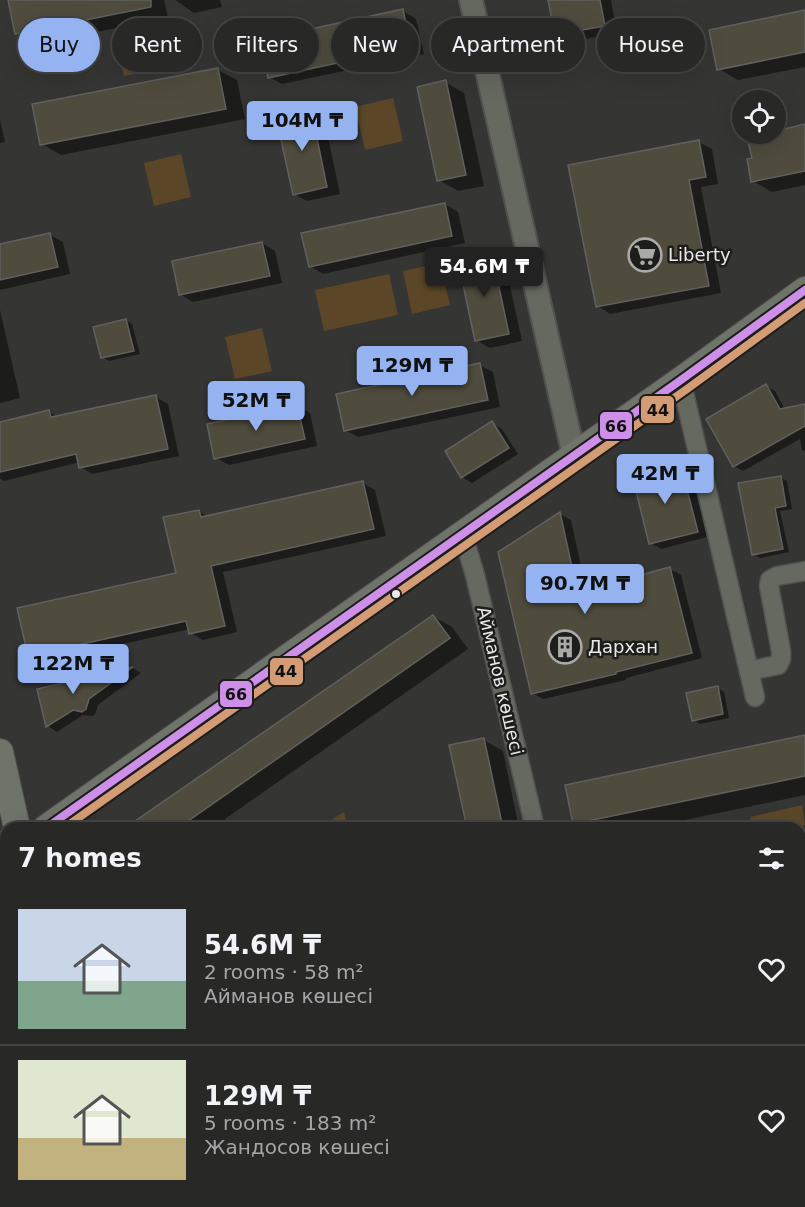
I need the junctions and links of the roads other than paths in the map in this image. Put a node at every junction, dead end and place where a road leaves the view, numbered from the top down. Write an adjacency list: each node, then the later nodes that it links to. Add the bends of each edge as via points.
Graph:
1 (471, 0): 4 (street)
2 (805, 290): 3 (main road)
3 (681, 380): 4 (main road); 7 (street)
4 (574, 456): 5 (main road)
5 (463, 535): 11 (main road); 12 (street, Айманов көшесі)
6 (805, 572): 7 (street, via 770,579 781,659 778,664)
7 (749, 671): 8 (street)
8 (755, 696)
9 (0, 752): 10 (main road)
10 (16, 822)
11 (55, 822)
12 (534, 822)

